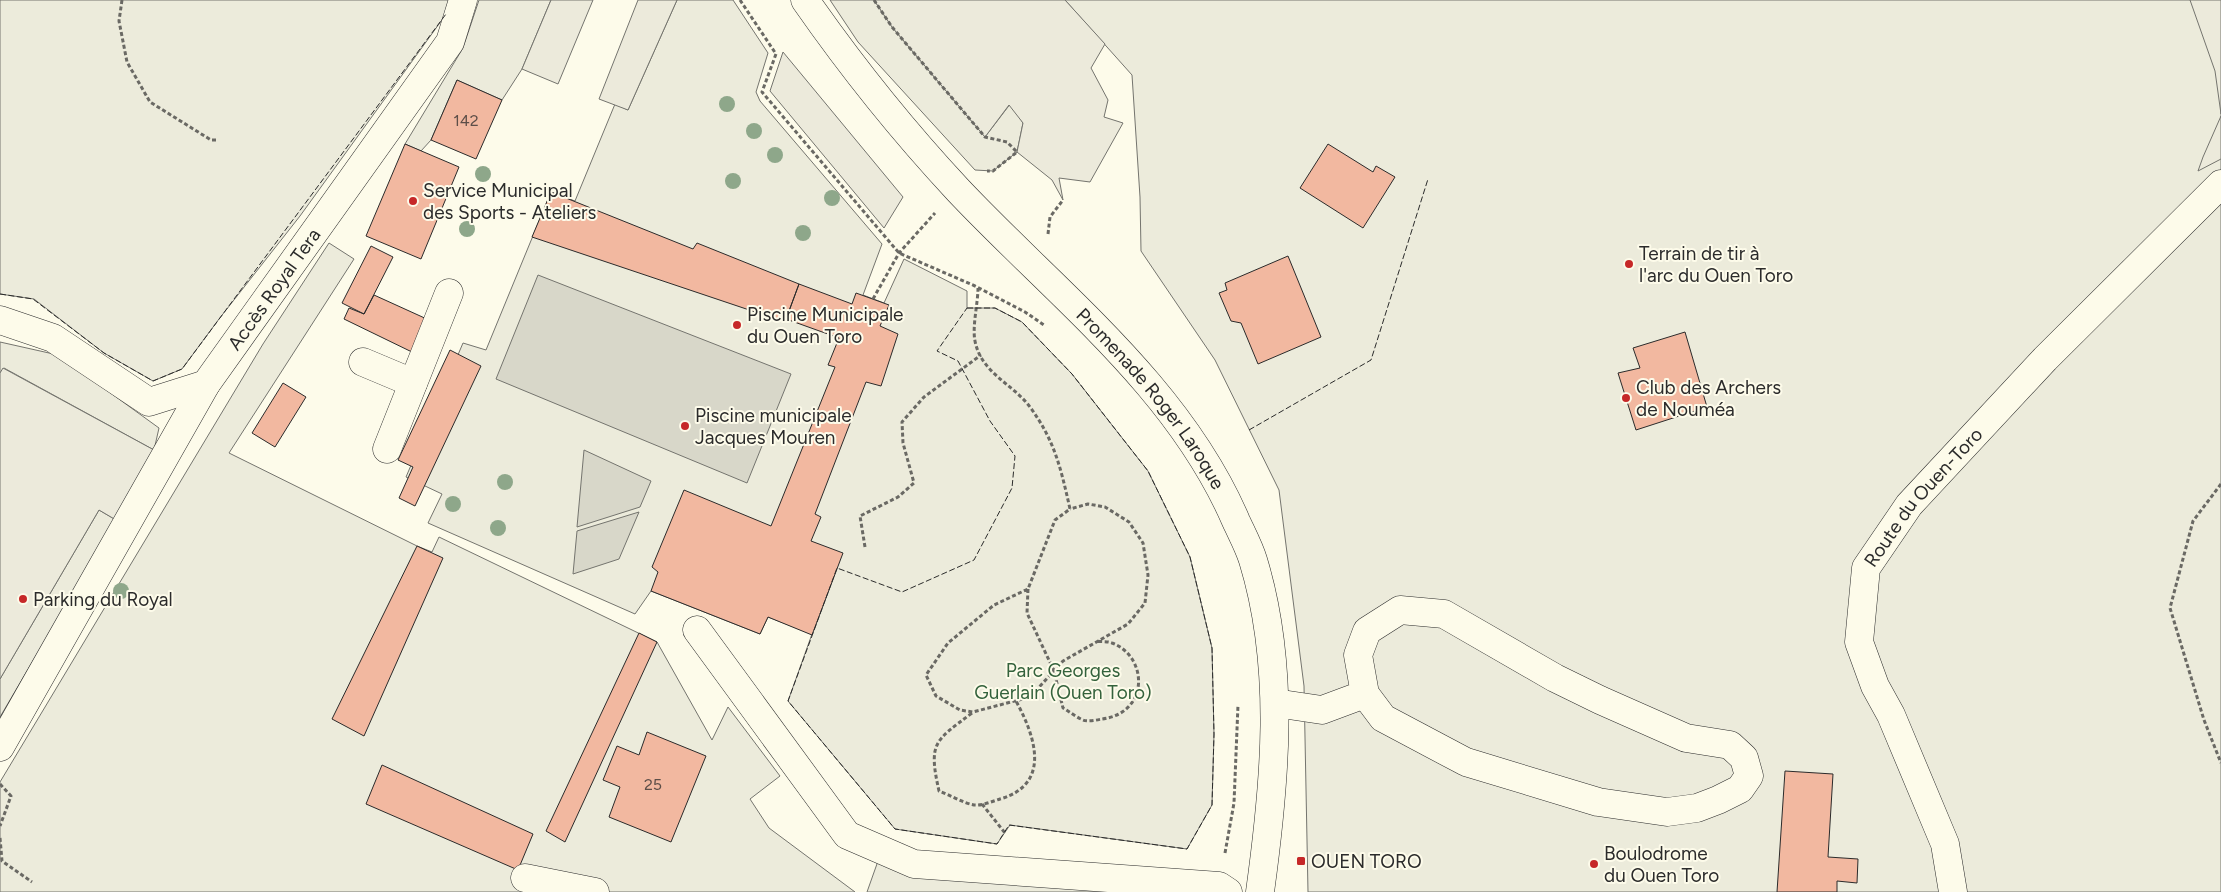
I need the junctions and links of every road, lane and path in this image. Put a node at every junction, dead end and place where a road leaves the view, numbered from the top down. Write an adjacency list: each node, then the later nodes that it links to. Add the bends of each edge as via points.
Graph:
1 (122, 0): 6 (path, via 119,21 127,62 150,102 212,140)
2 (463, 0): 19 (main road, Accès Royal Tera, via 450,42)
3 (740, 0): 10 (path, via 776,54 762,92)
4 (804, 0): 31 (main road, Promenade Roger Laroque, via 846,58 958,190 1142,374 1192,438 1225,496 1253,559 1267,623)
5 (874, 0): 7 (path, via 892,27 985,137 1007,142)
6 (218, 140)
7 (1017, 152)
8 (2219, 183): 45 (main road, Route du Ouen-Toro, via 2045,359 1908,504 1866,568 1859,642 1875,686 1891,715 1945,844)
9 (938, 210): 10 (path)
10 (899, 253): 11 (path); 13 (path)
11 (978, 288): 15 (path); 16 (path, via 975,340)
12 (450, 292): 18 (main road)
13 (873, 299)
14 (0, 320): 19 (main road, via 53,338 149,402)
15 (1046, 326)
16 (980, 355): 22 (path, via 991,372 1030,406 1057,451); 23 (path, via 924,397 902,422 903,443 914,483 898,497 860,516)
17 (363, 362): 18 (main road)
18 (413, 383): 20 (main road)
19 (206, 384): 33 (main road, Accès Royal Tera)
20 (387, 450)
21 (2221, 484): 34 (path, via 2193,521 2170,608 2204,720)
22 (1070, 509): 24 (path, via 1055,520); 26 (path, via 1088,504 1105,507 1130,522 1143,543 1148,575 1145,603 1128,624)
23 (865, 547)
24 (1028, 589): 27 (path, via 1027,613); 32 (path, via 994,605 948,644 926,675 936,696 960,710)
25 (697, 630): 42 (main road, via 847,835 914,864)
26 (1096, 641): 27 (path); 27 (path, via 1112,642 1129,655 1137,670 1139,692 1129,708 1111,718 1085,721 1063,708)
27 (1054, 670): 30 (path, via 1030,697)
28 (1364, 694): 28 (main road, via 1383,718 1466,762 1598,802 1667,812 1697,808 1740,789 1750,776 1744,758 1730,745 1686,738 1600,700 1444,614 1400,610 1367,631 1358,655); 31 (main road, via 1322,710)
29 (1239, 696): 42 (path, via 1234,803)
30 (1016, 700): 32 (path); 36 (path, via 1033,742 1035,767 1027,786)
31 (1275, 703): 44 (main road, Promenade Roger Laroque, via 1272,808)
32 (973, 712): 36 (path, via 939,738 932,763 938,791 976,806)
33 (0, 747)
34 (2221, 763)
35 (0, 784): 37 (path, via 12,796)
36 (982, 804): 38 (path)
37 (0, 826)
38 (1005, 833)
39 (0, 838): 41 (path, via 2,861)
40 (525, 878): 43 (main road)
41 (32, 882)
42 (1224, 889)
43 (595, 892)
44 (1260, 892)
45 (1953, 892)

